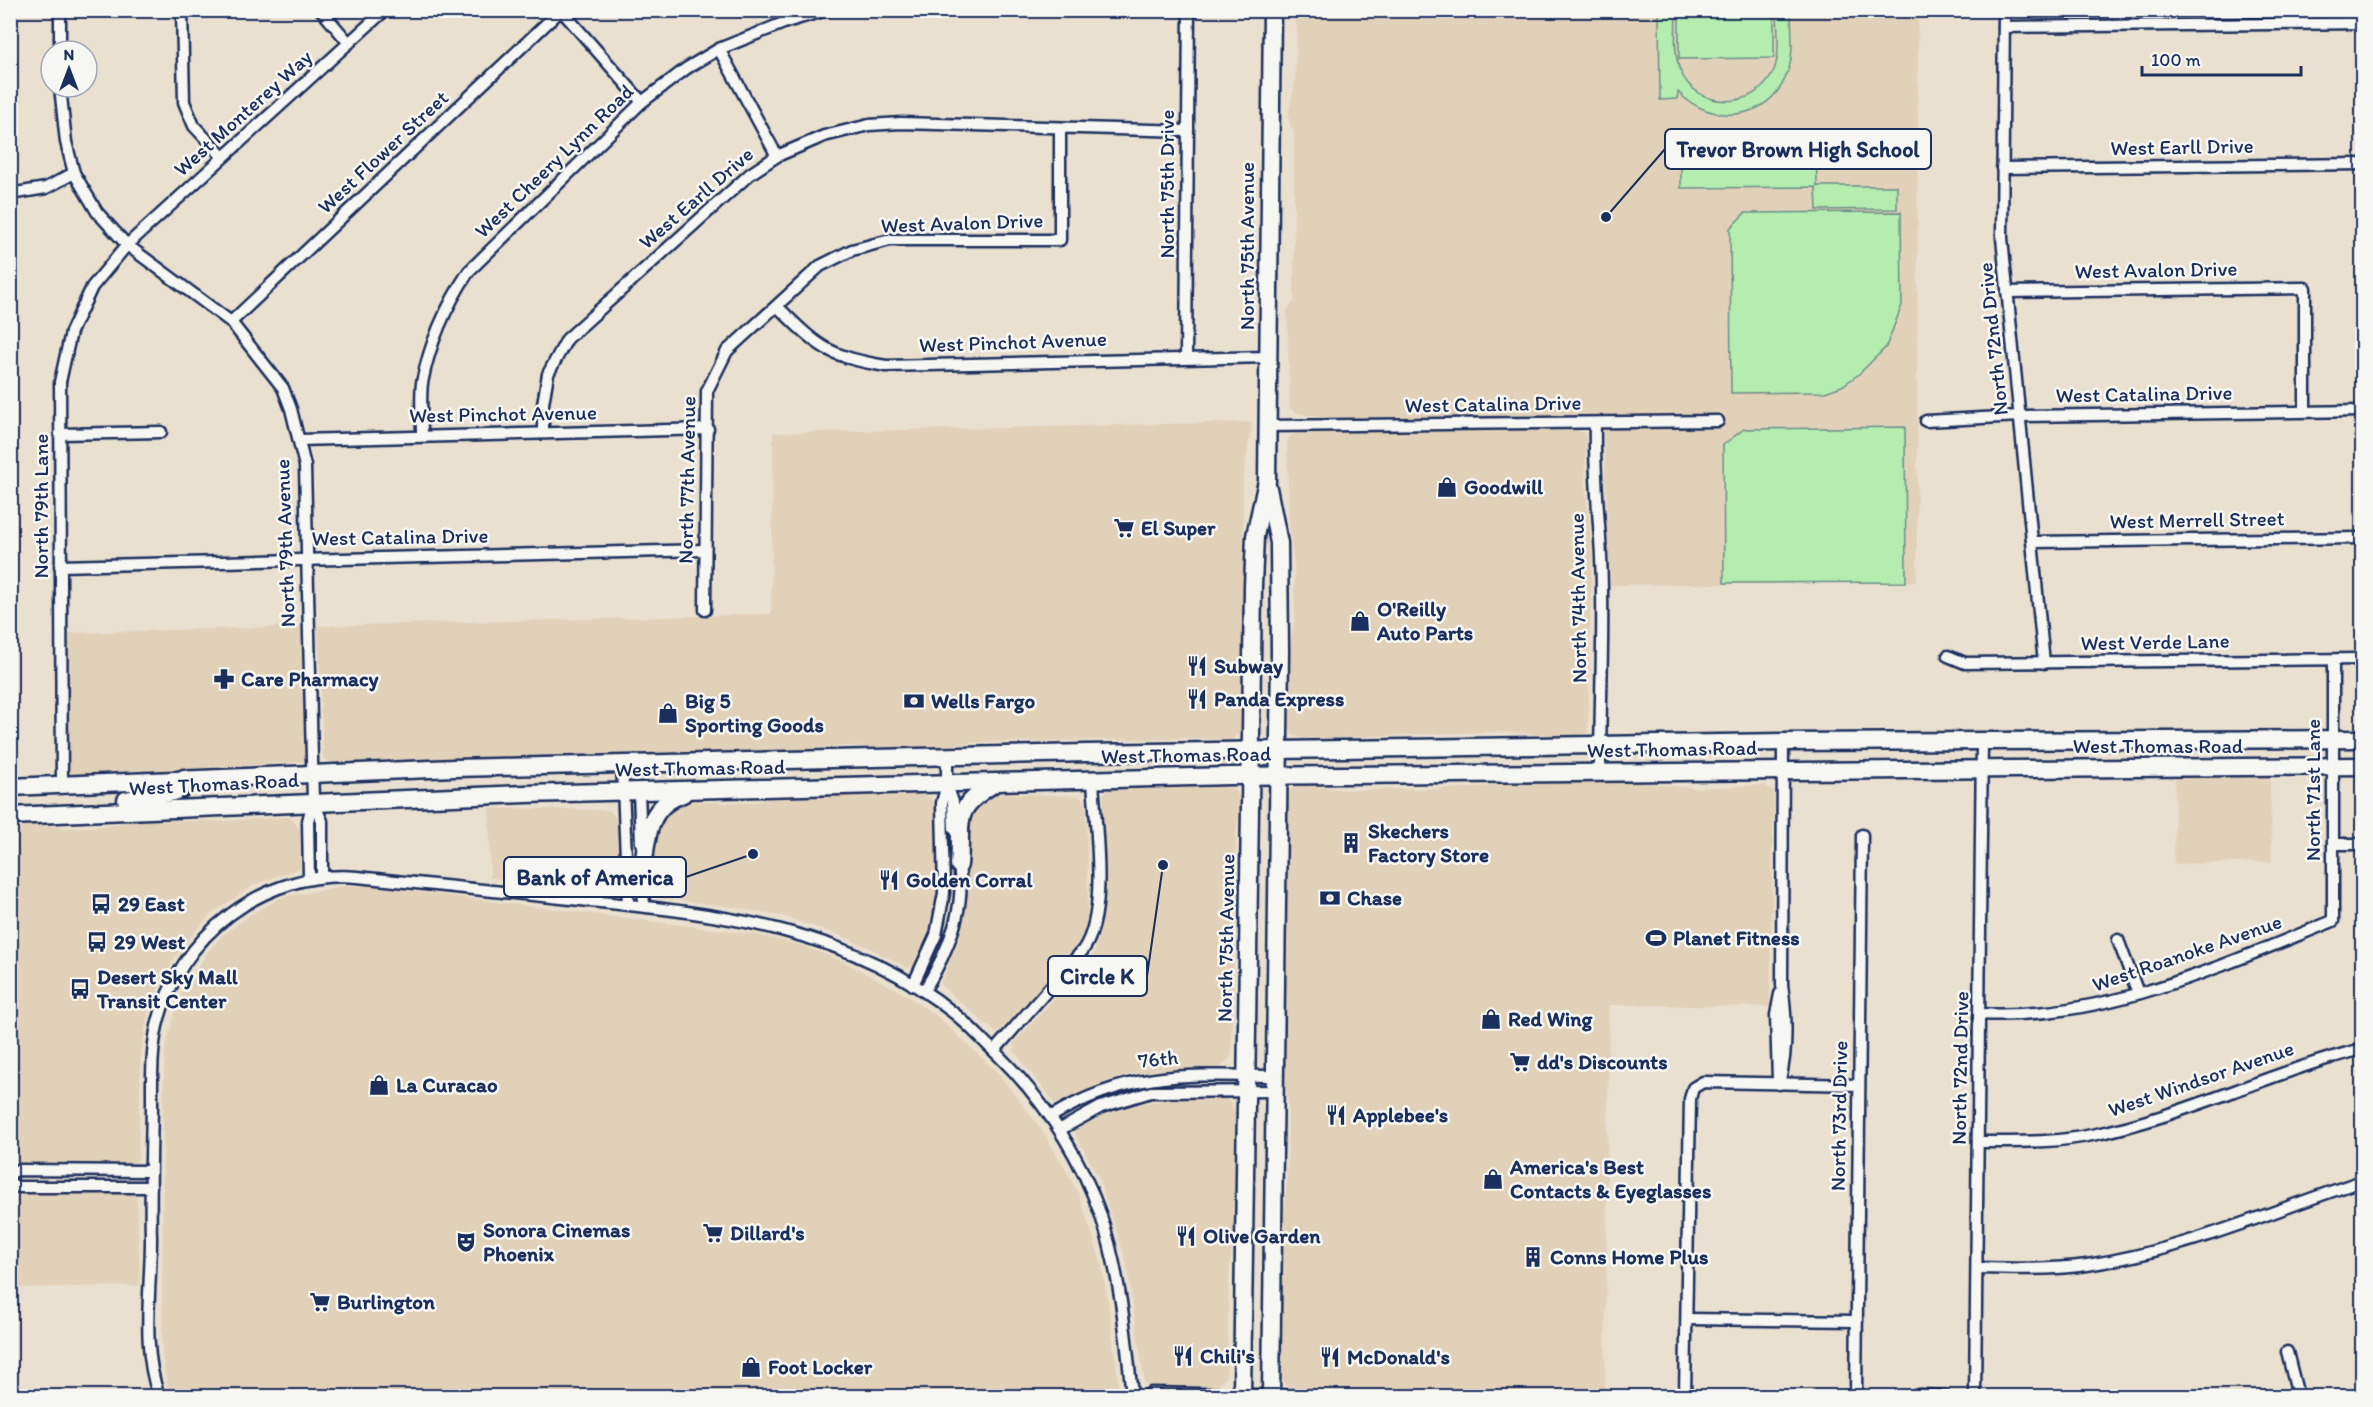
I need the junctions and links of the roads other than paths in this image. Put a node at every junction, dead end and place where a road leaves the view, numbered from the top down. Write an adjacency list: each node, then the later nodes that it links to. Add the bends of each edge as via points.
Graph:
1 (60, 10): 12 (street)
2 (182, 10): 20 (street, via 184,102 194,126)
3 (321, 10): 13 (street)
4 (385, 10): 13 (street, West Monterey Way)
5 (561, 10): 16 (street); 28 (street, West Flower Street)
6 (827, 10): 14 (street, West Cheery Lynn Road)
7 (1189, 10): 18 (street, North 75th Drive)
8 (1272, 10): 30 (main road, North 75th Avenue)
9 (2004, 10): 11 (street, North 72nd Drive)
10 (2362, 23): 11 (street)
11 (2004, 27): 22 (street, North 72nd Drive)
12 (60, 39)
13 (349, 43): 20 (street, West Monterey Way)
14 (719, 50): 16 (street, West Cheery Lynn Road); 19 (street)
15 (61, 99): 23 (street, North 79th Avenue)
16 (642, 102): 42 (street, West Cheery Lynn Road, via 469,271 447,304 434,335 422,385)
17 (1060, 128): 18 (street, West Earll Drive); 19 (street, West Earll Drive, via 869,125 824,135); 27 (street, West Avalon Drive, via 1060,240 890,240 852,250 820,266)
18 (1187, 130): 29 (street, North 75th Drive)
19 (777, 156): 40 (street, West Earll Drive, via 750,174 567,339 548,374)
20 (223, 157): 25 (street, West Monterey Way)
21 (2362, 164): 22 (street, West Earll Drive)
22 (2002, 168): 26 (street, North 72nd Drive)
23 (74, 172): 24 (street, via 46,188); 25 (street, North 79th Avenue, via 97,212)
24 (10, 194)
25 (128, 245): 28 (street, North 79th Avenue); 41 (street, North 79th Lane, via 92,287 72,332 60,382)
26 (2007, 292): 31 (street, West Avalon Drive, via 2306,288); 33 (street, North 72nd Drive)
27 (778, 307): 29 (street, West Pinchot Avenue, via 811,341 834,354 886,366); 38 (street, North 77th Avenue, via 727,351 707,391)
28 (231, 322): 43 (street, North 79th Avenue, via 283,388)
29 (1186, 357): 30 (street, West Pinchot Avenue)
30 (1269, 357): 37 (main road, North 75th Avenue)
31 (2305, 411): 32 (street, West Catalina Drive); 33 (street, West Catalina Drive)
32 (2362, 411)
33 (2020, 416): 35 (street, West Catalina Drive); 46 (street, North 72nd Drive)
34 (1718, 421): 36 (street, West Catalina Drive)
35 (1926, 421)
36 (1594, 423): 37 (street, West Catalina Drive); 59 (street, North 74th Avenue, via 1600,538)
37 (1268, 426): 44 (main road, North 75th Avenue)
38 (708, 429): 40 (street, West Pinchot Avenue); 47 (street, North 77th Avenue)
39 (160, 432): 41 (street)
40 (543, 432): 42 (street, West Pinchot Avenue)
41 (60, 434): 49 (street, North 79th Lane)
42 (422, 435): 43 (street, West Pinchot Avenue)
43 (299, 440): 48 (street, North 79th Avenue, via 305,466)
44 (1267, 481): 60 (main road, North 75th Avenue, via 1279,543); 61 (main road, North 75th Avenue, via 1255,536)
45 (2362, 538): 46 (street, West Merrell Street)
46 (2033, 542): 54 (street, North 72nd Drive)
47 (705, 550): 48 (street, West Catalina Drive); 50 (street, North 77th Avenue)
48 (308, 559): 49 (street, West Catalina Drive); 68 (street, North 79th Avenue)
49 (60, 566): 76 (street, North 79th Lane)
50 (705, 610)
51 (1948, 656): 54 (street, West Verde Lane, via 1965,663)
52 (2362, 659): 53 (street, West Verde Lane)
53 (2333, 660): 54 (street, West Verde Lane); 56 (street, North 71st Lane)
54 (2044, 663)
55 (2362, 739): 56 (main road, West Thomas Road)
56 (2333, 740): 57 (main road, West Thomas Road); 65 (street, North 71st Lane)
57 (1982, 741): 58 (main road, West Thomas Road); 66 (street, North 72nd Drive)
58 (1783, 742): 59 (main road, West Thomas Road); 67 (street)
59 (1600, 745): 60 (main road, West Thomas Road); 69 (street, North 74th Avenue)
60 (1279, 749): 61 (main road, West Thomas Road); 71 (main road, North 75th Avenue)
61 (1251, 750): 62 (main road, West Thomas Road); 70 (main road, North 75th Avenue)
62 (947, 756): 63 (main road, West Thomas Road); 75 (street)
63 (630, 763): 68 (main road, West Thomas Road); 79 (main road)
64 (2362, 766): 65 (main road, West Thomas Road)
65 (2333, 767): 66 (main road, West Thomas Road); 84 (street, North 71st Lane)
66 (1982, 769): 67 (main road, West Thomas Road); 97 (street, North 72nd Drive)
67 (1783, 771): 69 (main road, West Thomas Road); 102 (street, via 1782,985 1776,1015 1785,1062)
68 (313, 772): 72 (main road, West Thomas Road); 80 (street, North 79th Avenue)
69 (1600, 773): 71 (main road, West Thomas Road)
70 (1251, 776): 71 (main road, West Thomas Road); 73 (main road, West Thomas Road); 100 (main road, North 75th Avenue)
71 (1279, 776): 101 (main road, North 75th Avenue)
72 (184, 778): 76 (main road, West Thomas Road); 81 (main road, via 181,789 174,792)
73 (1093, 780): 74 (main road, West Thomas Road); 99 (street, via 1098,889 1093,932 1083,950)
74 (995, 783): 75 (main road, West Thomas Road); 86 (main road, via 976,794 963,808)
75 (947, 784): 78 (main road, West Thomas Road); 86 (street, via 953,802); 94 (street, via 942,803 942,908 936,935)
76 (62, 785): 77 (main road, West Thomas Road)
77 (10, 788)
78 (692, 791): 79 (main road, West Thomas Road); 87 (main road, via 672,798 652,818)
79 (631, 792): 80 (main road, West Thomas Road); 87 (street); 90 (street)
80 (313, 801): 81 (main road, West Thomas Road); 88 (street, via 322,821); 89 (street, via 308,821)
81 (82, 812): 82 (main road, West Thomas Road)
82 (10, 816)
83 (1862, 835): 103 (street, North 73rd Drive)
84 (2333, 844): 85 (street); 92 (street, North 71st Lane)
85 (2362, 844)
86 (959, 865): 95 (street, via 952,933)
87 (643, 869): 91 (street)
88 (322, 876): 89 (street); 90 (street)
89 (309, 878): 108 (street, via 270,891 234,911 195,949 166,996 154,1052)
90 (628, 904): 91 (street)
91 (644, 906): 94 (street, via 785,929 861,957)
92 (2333, 921): 96 (street, West Roanoke Avenue)
93 (2118, 940): 96 (street)
94 (913, 985): 95 (street)
95 (924, 991): 99 (street, via 955,1013)
96 (2138, 993): 97 (street, West Roanoke Avenue, via 2096,1006 2035,1014)
97 (1980, 1014): 106 (street, North 72nd Drive)
98 (2362, 1049): 106 (street, West Windsor Avenue, via 2312,1062 2182,1111 2091,1136)
99 (994, 1051): 104 (street)
100 (1246, 1083): 101 (street, 76th); 104 (street, 76th, via 1172,1076 1137,1080 1087,1096); 105 (street, 76th, via 1142,1093 1101,1107); 119 (main road, North 75th Avenue)
101 (1276, 1083): 120 (main road, North 75th Avenue)
102 (1779, 1084): 103 (street); 112 (street, via 1703,1082 1693,1088)
103 (1859, 1085): 113 (street, North 73rd Drive)
104 (1052, 1116): 105 (street)
105 (1061, 1129): 115 (street, via 1079,1162 1107,1239)
106 (1978, 1142): 111 (street, North 72nd Drive)
107 (10, 1173): 108 (street, via 18,1170)
108 (150, 1179): 110 (street, via 19,1187); 117 (street, via 149,1348)
109 (2362, 1181): 111 (street, via 2245,1224 2143,1253 2086,1265)
110 (10, 1184)
111 (1977, 1268): 125 (street, North 72nd Drive)
112 (1687, 1318): 113 (street); 122 (street)
113 (1857, 1321): 123 (street, North 73rd Drive)
114 (2287, 1352): 126 (street)
115 (1132, 1395)
116 (1919, 1395): 124 (street)
117 (159, 1396)
118 (1147, 1396): 119 (street)
119 (1242, 1396): 120 (street)
120 (1271, 1396): 121 (street)
121 (1312, 1396)
122 (1685, 1396)
123 (1856, 1396)
124 (1945, 1396)
125 (1975, 1396)
126 (2298, 1396)

